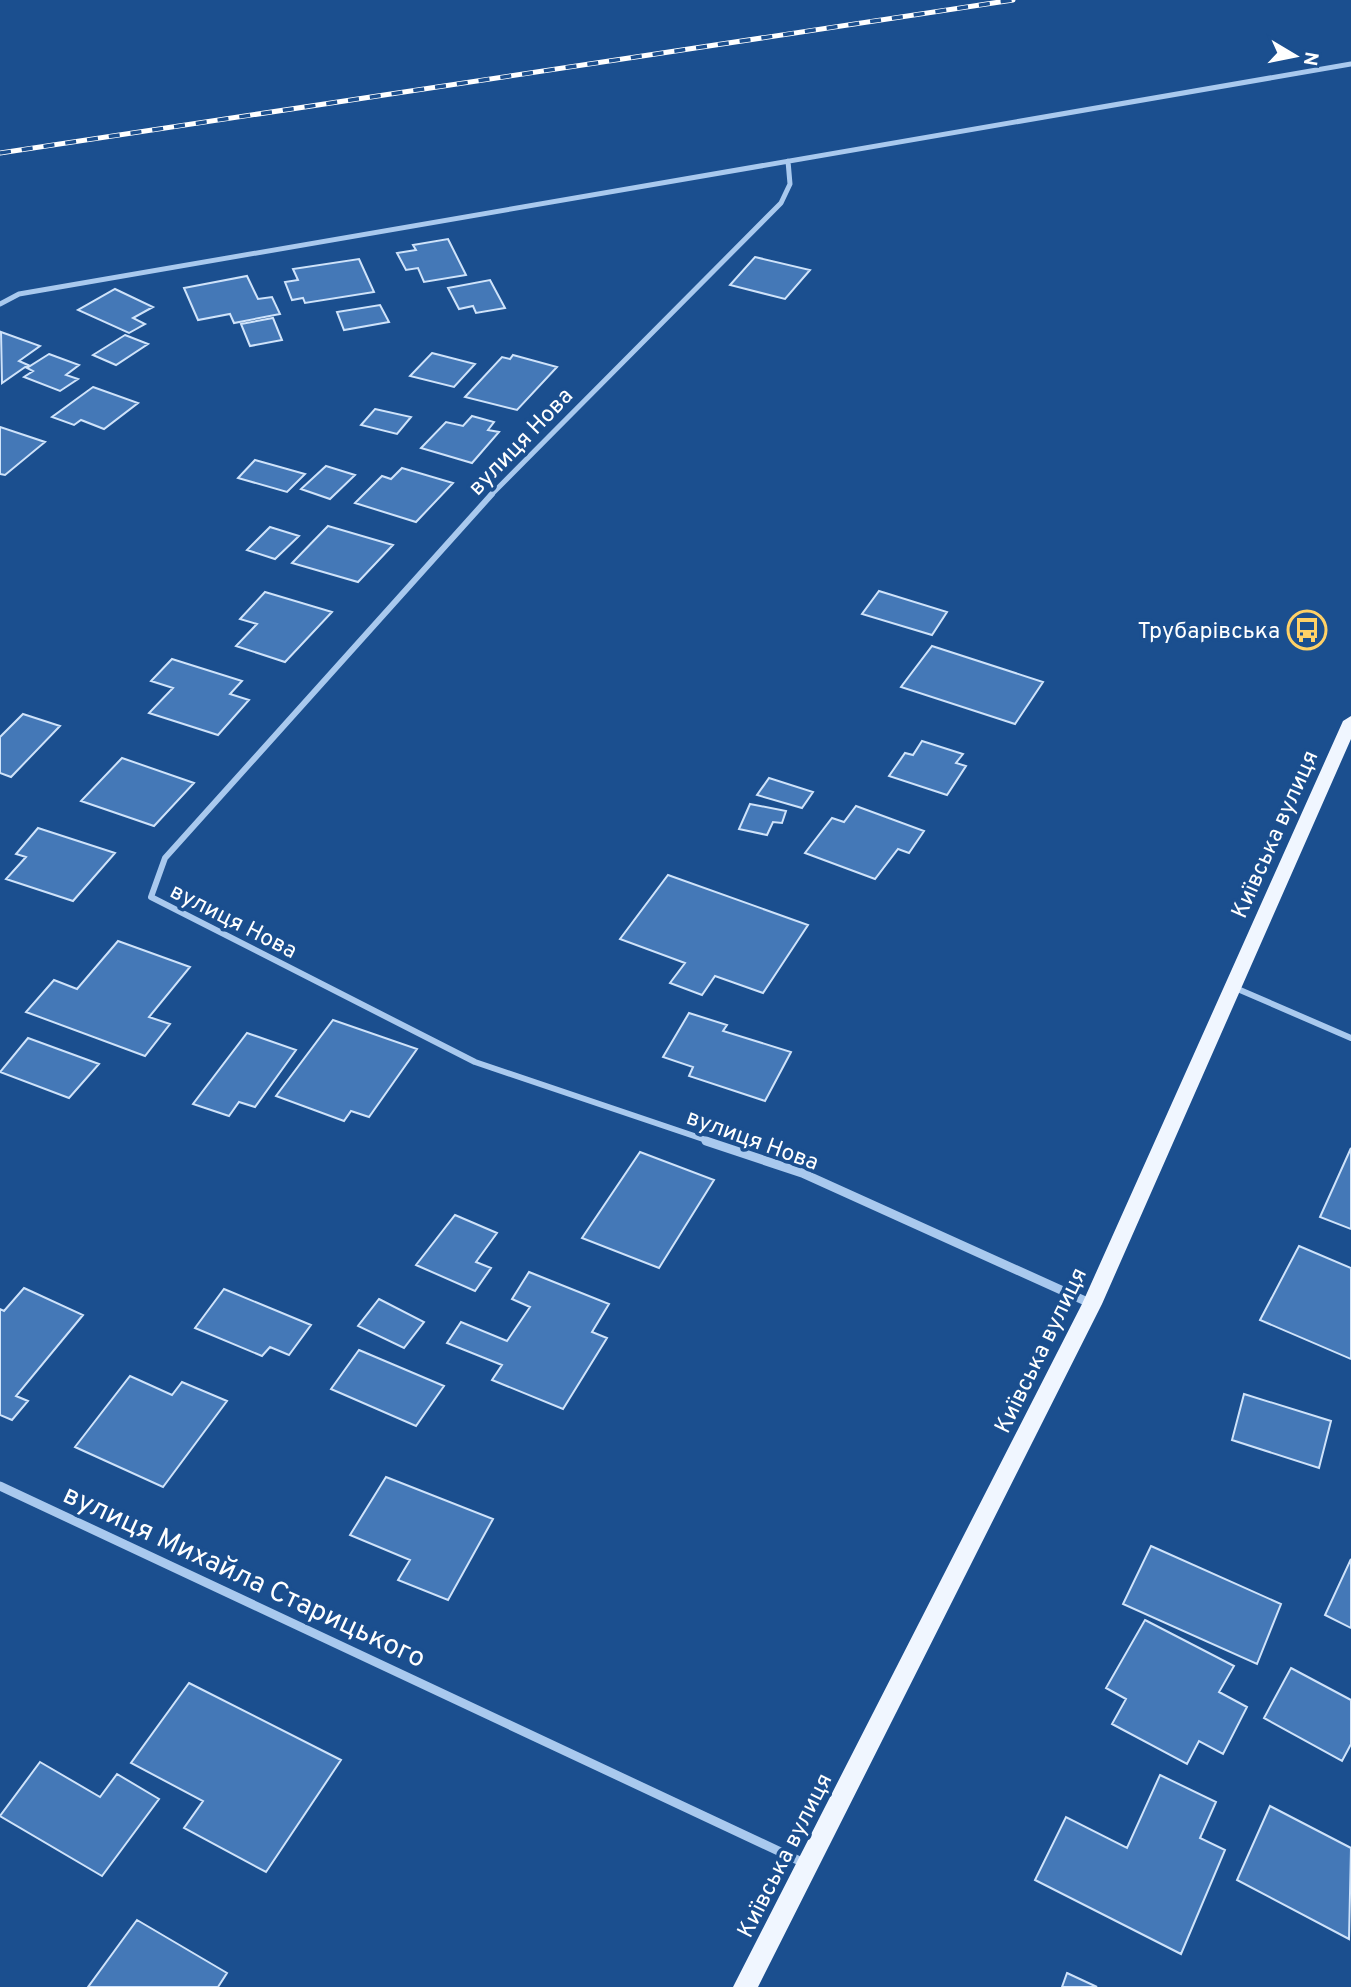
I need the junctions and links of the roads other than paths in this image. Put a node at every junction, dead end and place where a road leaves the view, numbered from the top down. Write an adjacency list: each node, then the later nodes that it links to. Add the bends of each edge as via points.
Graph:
1 (1351, 64): 2 (street)
2 (788, 161): 3 (street, via 19,294); 7 (street, вулиця Нова, via 790,184 781,203 496,489 165,858 151,897 475,1062 802,1173)
3 (0, 304)
4 (1351, 721): 5 (main road, Київська вулиця)
5 (1232, 987): 6 (street); 7 (main road, Київська вулиця)
6 (1351, 1038)
7 (1092, 1304): 9 (main road, Київська вулиця)
8 (0, 1486): 9 (street, вулиця Михайла Старицького)
9 (806, 1864): 10 (main road, Київська вулиця)
10 (745, 1987)

